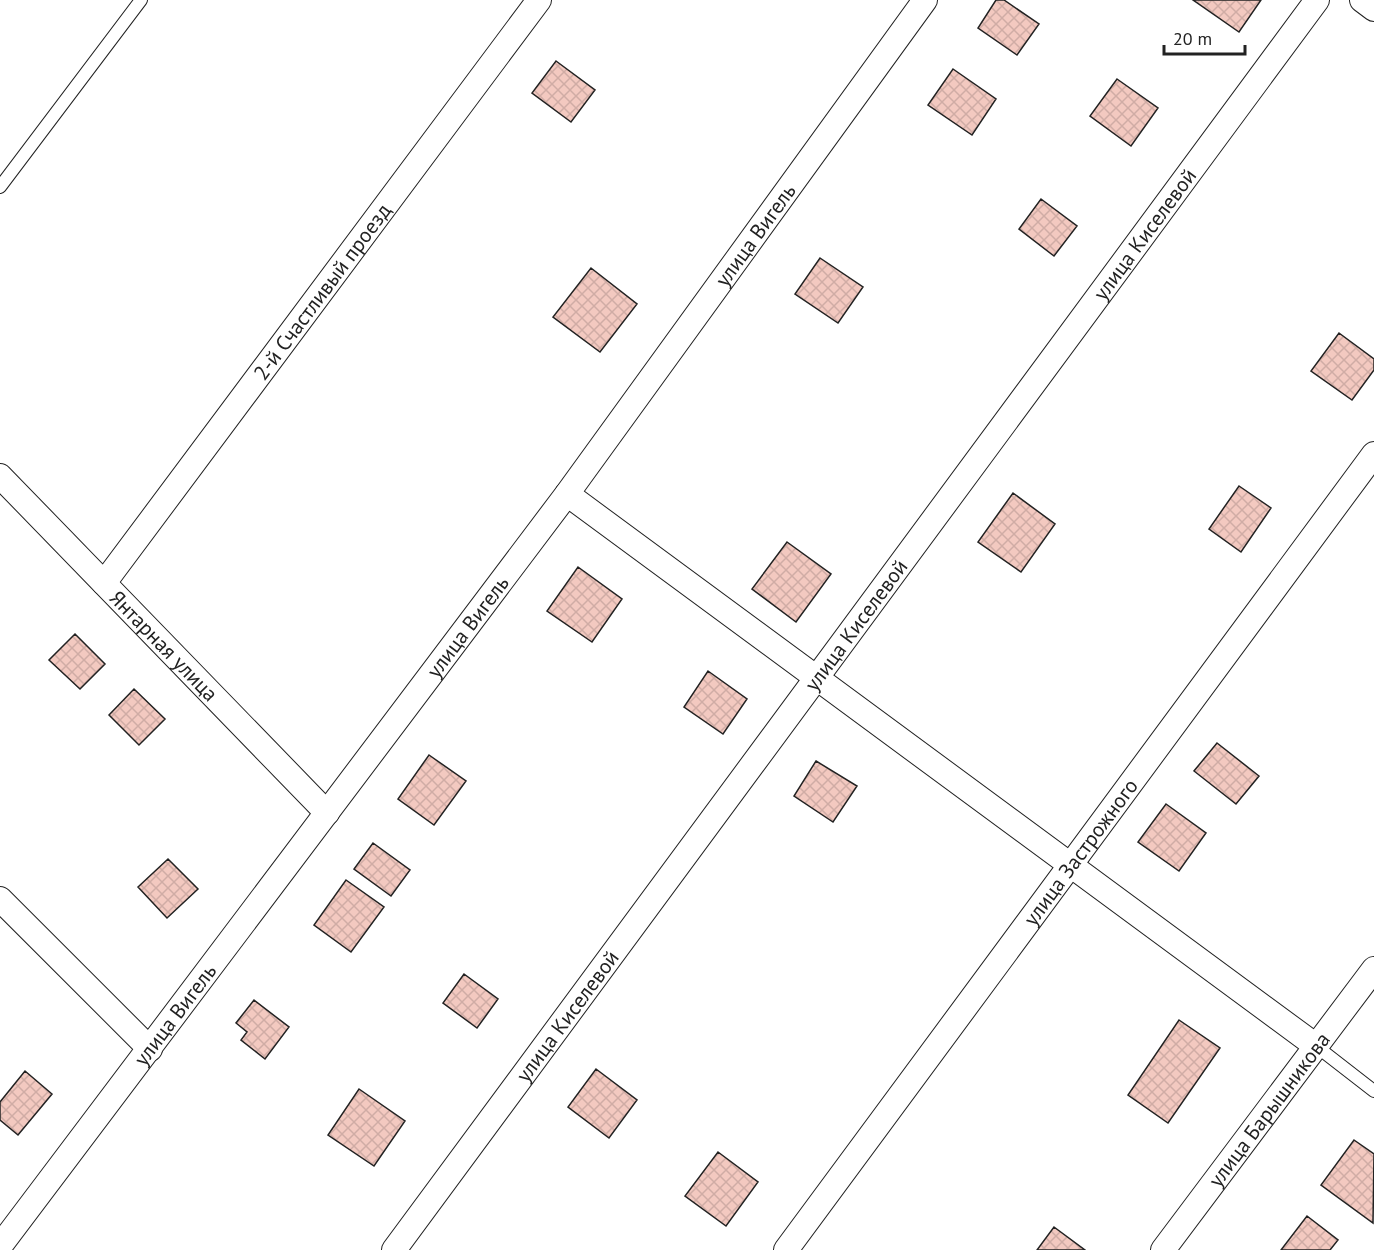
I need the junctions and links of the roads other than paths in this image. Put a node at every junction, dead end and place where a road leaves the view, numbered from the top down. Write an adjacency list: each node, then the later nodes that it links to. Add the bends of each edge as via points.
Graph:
1 (141, 0): 7 (lane)
2 (539, 0): 11 (street, 2-й Счастливый проезд)
3 (925, 0): 10 (street, улица Вигель)
4 (1317, 0): 12 (street, улица Киселевой)
5 (1362, 0): 6 (street)
6 (1374, 9)
7 (0, 187)
8 (1374, 454): 14 (street, улица Застрожного)
9 (0, 476): 11 (street, Янтарная улица)
10 (567, 494): 12 (street); 13 (street, улица Вигель)
11 (104, 583): 13 (street, Янтарная улица)
12 (817, 678): 14 (street); 21 (street, улица Киселевой)
13 (327, 813): 18 (street, улица Вигель)
14 (1070, 865): 17 (street); 22 (street, улица Застрожного)
15 (0, 899): 18 (street)
16 (1374, 969): 17 (street, улица Барышникова)
17 (1316, 1046): 19 (lane); 23 (street, улица Барышникова)
18 (150, 1049): 20 (street, улица Вигель)
19 (1374, 1091)
20 (0, 1246)
21 (394, 1250)
22 (786, 1250)
23 (1163, 1250)

